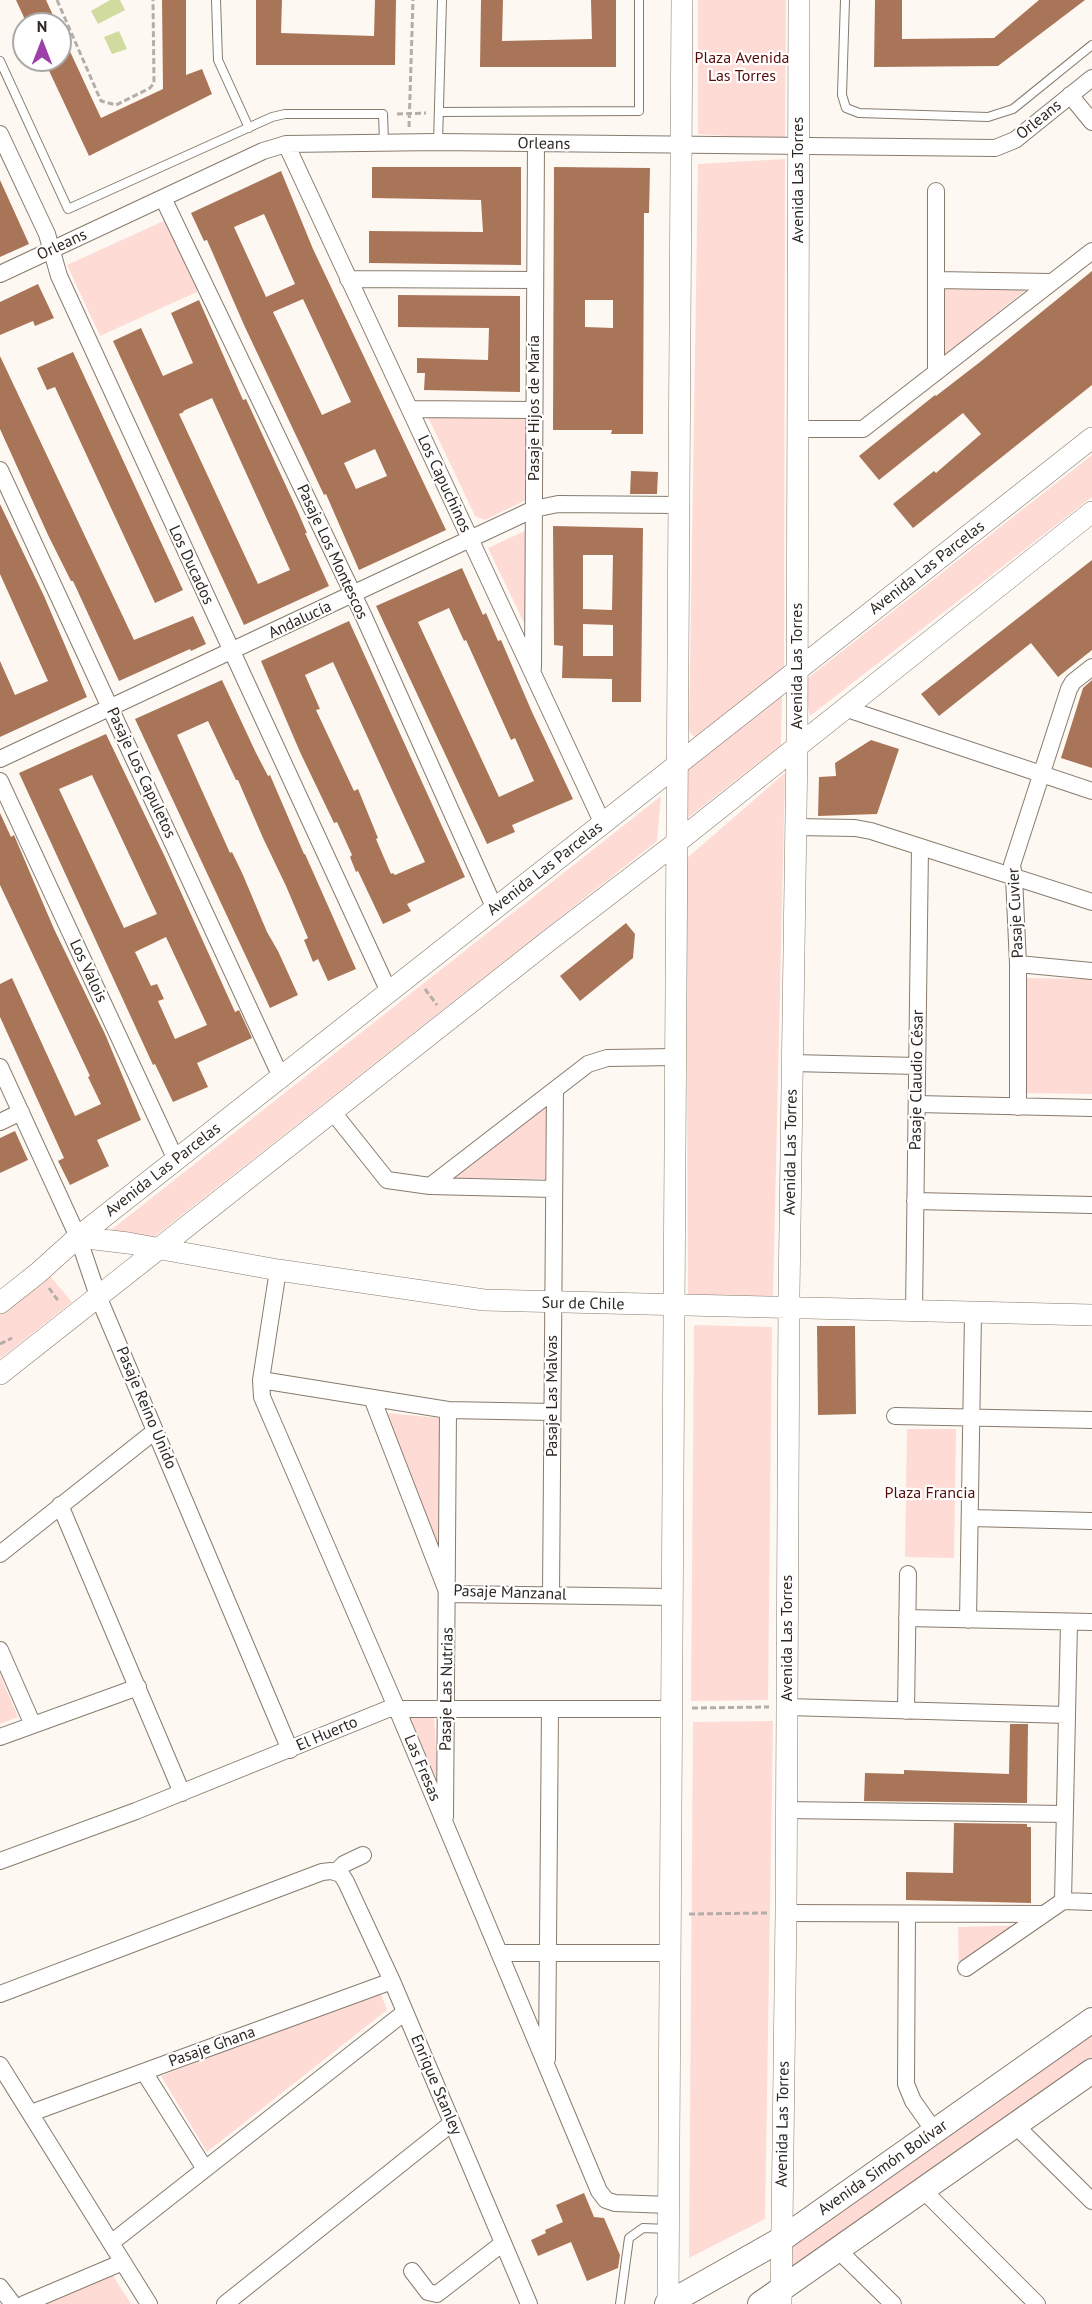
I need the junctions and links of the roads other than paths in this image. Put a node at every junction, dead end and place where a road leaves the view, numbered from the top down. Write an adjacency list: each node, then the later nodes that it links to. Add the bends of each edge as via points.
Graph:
1 (216, 0): 13 (lane, via 218,60)
2 (442, 0): 11 (lane)
3 (639, 0): 11 (lane, via 639,111)
4 (682, 0): 19 (street)
5 (799, 0): 20 (street, Avenida Las Torres)
6 (845, 0): 7 (lane, via 842,94 846,108 860,113 988,117 1013,109)
7 (1092, 45)
8 (0, 61): 13 (lane, via 68,209)
9 (1092, 78): 10 (street, Orleans)
10 (1070, 95): 12 (street); 20 (street, Orleans, via 1015,140 995,148)
11 (439, 112): 16 (lane)
12 (1092, 122)
13 (249, 128): 15 (lane, via 285,114 383,114)
14 (0, 134): 23 (street, Los Ducados)
15 (384, 142): 16 (street, Orleans); 17 (street, Orleans)
16 (438, 142): 18 (street, Orleans)
17 (286, 144): 22 (street, Orleans); 26 (street, Los Capuchinos)
18 (536, 144): 19 (street, Orleans); 27 (street, Pasaje Hijos de María)
19 (682, 146): 20 (street, Orleans); 36 (street)
20 (798, 146): 33 (street, Avenida Las Torres)
21 (936, 191): 28 (street)
22 (163, 198): 23 (street, Orleans); 40 (street, Pasaje Los Montescos)
23 (52, 250): 25 (street, Orleans); 41 (street, Los Ducados, via 59,276)
24 (1092, 250): 29 (street)
25 (0, 274)
26 (348, 279): 27 (street); 31 (street, Los Capuchinos)
27 (535, 279): 32 (street, Pasaje Hijos de María)
28 (937, 280): 29 (street); 30 (street)
29 (1050, 282): 30 (street)
30 (936, 372): 33 (street, via 863,429)
31 (410, 409): 32 (street); 39 (street, Los Capuchinos)
32 (534, 410): 37 (street, Pasaje Hijos de María)
33 (798, 429): 43 (street, Avenida Las Torres)
34 (1092, 438): 43 (street, Avenida Las Parcelas)
35 (0, 470): 46 (street, Pasaje Los Capuletos)
36 (678, 505): 37 (street, Andalucía, via 558,504); 50 (street)
37 (534, 509): 39 (street, Andalucía); 44 (street, Pasaje Hijos de María)
38 (1092, 512): 47 (street)
39 (471, 540): 40 (street, Andalucía); 44 (street, Los Capuchinos)
40 (353, 595): 41 (street, Andalucía); 60 (street, Pasaje Los Montescos)
41 (231, 652): 46 (street, Andalucía); 63 (street, Los Ducados)
42 (1092, 667): 45 (street, Pasaje Cuvier)
43 (796, 671): 48 (street, Avenida Las Torres); 50 (street, Avenida Las Parcelas)
44 (533, 673): 54 (street, Los Capuchinos)
45 (1085, 679): 51 (street, Pasaje Cuvier, via 1069,689)
46 (110, 708): 49 (street, Andalucía); 68 (street, Pasaje Los Capuletos)
47 (844, 708): 48 (street); 51 (street)
48 (797, 745): 55 (street, Avenida Las Torres); 56 (street)
49 (0, 759)
50 (677, 765): 54 (street, Avenida Las Parcelas); 56 (street)
51 (1041, 774): 53 (street); 58 (street, Pasaje Cuvier, via 1012,864)
52 (0, 781): 76 (street, Los Valois)
53 (1092, 791)
54 (603, 824): 60 (street, Avenida Las Parcelas)
55 (795, 827): 57 (street, via 855,828); 65 (street, Avenida Las Torres)
56 (676, 843): 64 (street); 73 (street)
57 (920, 848): 58 (street); 66 (street, Pasaje Claudio César)
58 (1014, 877): 59 (street); 61 (street, Pasaje Cuvier)
59 (1092, 902)
60 (495, 909): 63 (street, Avenida Las Parcelas)
61 (1018, 964): 62 (street); 71 (street, Pasaje Cuvier)
62 (1092, 971)
63 (389, 993): 68 (street, Avenida Las Parcelas)
64 (676, 1057): 69 (street, via 597,1060); 87 (street)
65 (792, 1063): 66 (street); 88 (street, Avenida Las Torres)
66 (917, 1066): 70 (street, Pasaje Claudio César)
67 (0, 1067): 74 (street, Pasaje Reino Unido)
68 (281, 1077): 76 (street, Avenida Las Parcelas)
69 (555, 1090): 77 (street); 78 (street, Pasaje Las Malvas)
70 (917, 1104): 71 (street); 79 (street, Pasaje Claudio César)
71 (1018, 1107): 72 (street)
72 (1092, 1108)
73 (332, 1111): 77 (street, via 387,1180); 82 (street)
74 (21, 1112): 75 (street); 81 (street, Pasaje Reino Unido)
75 (0, 1122)
76 (176, 1160): 81 (street, Avenida Las Parcelas)
77 (430, 1186): 78 (street)
78 (554, 1189): 86 (street, Pasaje Las Malvas)
79 (915, 1201): 80 (street); 89 (street, Pasaje Claudio César)
80 (1092, 1205)
81 (78, 1237): 82 (street, Sur de Chile); 84 (street, Pasaje Reino Unido); 85 (street, Avenida Las Parcelas)
82 (159, 1248): 83 (street, Sur de Chile); 84 (street)
83 (278, 1270): 86 (street, Sur de Chile, via 452,1297); 93 (street, Las Fresas)
84 (98, 1296): 92 (street); 100 (street, Pasaje Reino Unido)
85 (0, 1303)
86 (553, 1303): 87 (street, Sur de Chile); 96 (street, Pasaje Las Malvas)
87 (675, 1306): 88 (street, Sur de Chile); 108 (street)
88 (789, 1308): 89 (street, Sur de Chile); 115 (street, Avenida Las Torres)
89 (914, 1312): 90 (street, Sur de Chile)
90 (973, 1313): 91 (street, Sur de Chile); 98 (street)
91 (1092, 1315)
92 (0, 1374)
93 (261, 1380): 94 (street); 116 (street, Las Fresas, via 262,1397)
94 (372, 1398): 95 (street); 106 (street, Pasaje Manzanal)
95 (448, 1410): 96 (street); 106 (street, Pasaje Las Nutrias)
96 (552, 1412): 107 (street, Pasaje Las Malvas)
97 (895, 1416): 98 (street)
98 (972, 1417): 99 (street); 102 (street)
99 (1092, 1420)
100 (155, 1431): 101 (street); 124 (street, Pasaje Reino Unido)
101 (60, 1505): 104 (street); 114 (street)
102 (970, 1518): 103 (street); 110 (street)
103 (1092, 1521)
104 (0, 1554)
105 (908, 1574): 109 (street)
106 (448, 1594): 107 (street, Pasaje Manzanal); 117 (street, Pasaje Las Nutrias)
107 (551, 1595): 108 (street, Pasaje Manzanal)
108 (673, 1597): 119 (street)
109 (908, 1618): 110 (street); 120 (street)
110 (968, 1620): 111 (street)
111 (1069, 1622): 112 (street); 121 (street)
112 (1092, 1622)
113 (0, 1650): 122 (street)
114 (138, 1687): 122 (street); 125 (street)
115 (787, 1707): 120 (street); 126 (street, Avenida Las Torres)
116 (397, 1708): 117 (street, El Huerto); 124 (street, El Huerto, via 378,1712); 128 (street, Las Fresas)
117 (446, 1708): 118 (street, El Huerto); 128 (street, Pasaje Las Nutrias)
118 (550, 1708): 119 (street, El Huerto); 139 (street)
119 (672, 1709): 138 (street)
120 (906, 1711): 121 (street)
121 (1067, 1715): 127 (street)
122 (33, 1725): 123 (street)
123 (0, 1737)
124 (290, 1750): 125 (street, El Huerto)
125 (182, 1793): 130 (street, El Huerto)
126 (786, 1810): 127 (street); 134 (street, Avenida Las Torres)
127 (1065, 1814): 132 (street)
128 (445, 1824): 137 (street, Las Fresas)
129 (363, 1855): 131 (street)
130 (0, 1861)
131 (336, 1872): 141 (street, Enrique Stanley, via 346,1882); 142 (street, via 322,1872)
132 (1063, 1901): 133 (street); 136 (street)
133 (1092, 1902)
134 (786, 1913): 135 (street); 158 (street, Avenida Las Torres)
135 (907, 1914): 136 (street); 152 (street, via 906,2084)
136 (1043, 1914): 140 (street)
137 (499, 1953): 139 (street); 146 (street, Las Fresas)
138 (670, 1953): 139 (street); 156 (street)
139 (548, 1954): 146 (street)
140 (966, 1968)
141 (392, 1981): 143 (street, Enrique Stanley); 148 (street, Pasaje Ghana)
142 (0, 1994)
143 (405, 2012): 150 (street, Enrique Stanley); 153 (street)
144 (1092, 2020): 152 (main road, Avenida Simón Bolívar)
145 (0, 2065): 149 (street)
146 (547, 2066): 156 (street, Las Fresas, via 602,2196 615,2203)
147 (1092, 2071): 151 (main road)
148 (144, 2072): 149 (street, Pasaje Ghana); 153 (street)
149 (31, 2113): 159 (street)
150 (452, 2122): 160 (street, Enrique Stanley); 169 (street)
151 (1015, 2125): 154 (main road); 155 (street)
152 (935, 2132): 158 (main road, Avenida Simón Bolívar)
153 (205, 2169): 159 (street)
154 (923, 2190): 161 (main road); 175 (street)
155 (1092, 2201)
156 (669, 2205): 157 (street)
157 (669, 2229): 171 (lane, via 643,2228 629,2238); 172 (street)
158 (782, 2239): 165 (street, Avenida Las Torres); 172 (main road, Avenida Simón Bolívar)
159 (111, 2243): 162 (street)
160 (503, 2243): 163 (street, via 437,2294 428,2292); 170 (street, Enrique Stanley)
161 (838, 2250): 165 (main road); 174 (street)
162 (123, 2262): 167 (street); 168 (street)
163 (412, 2271)
164 (0, 2287): 166 (street)
165 (781, 2297): 173 (main road)
166 (13, 2304)
167 (24, 2304)
168 (148, 2304)
169 (225, 2304)
170 (529, 2304)
171 (620, 2304)
172 (668, 2304)
173 (760, 2304)
174 (892, 2304)
175 (1037, 2304)

